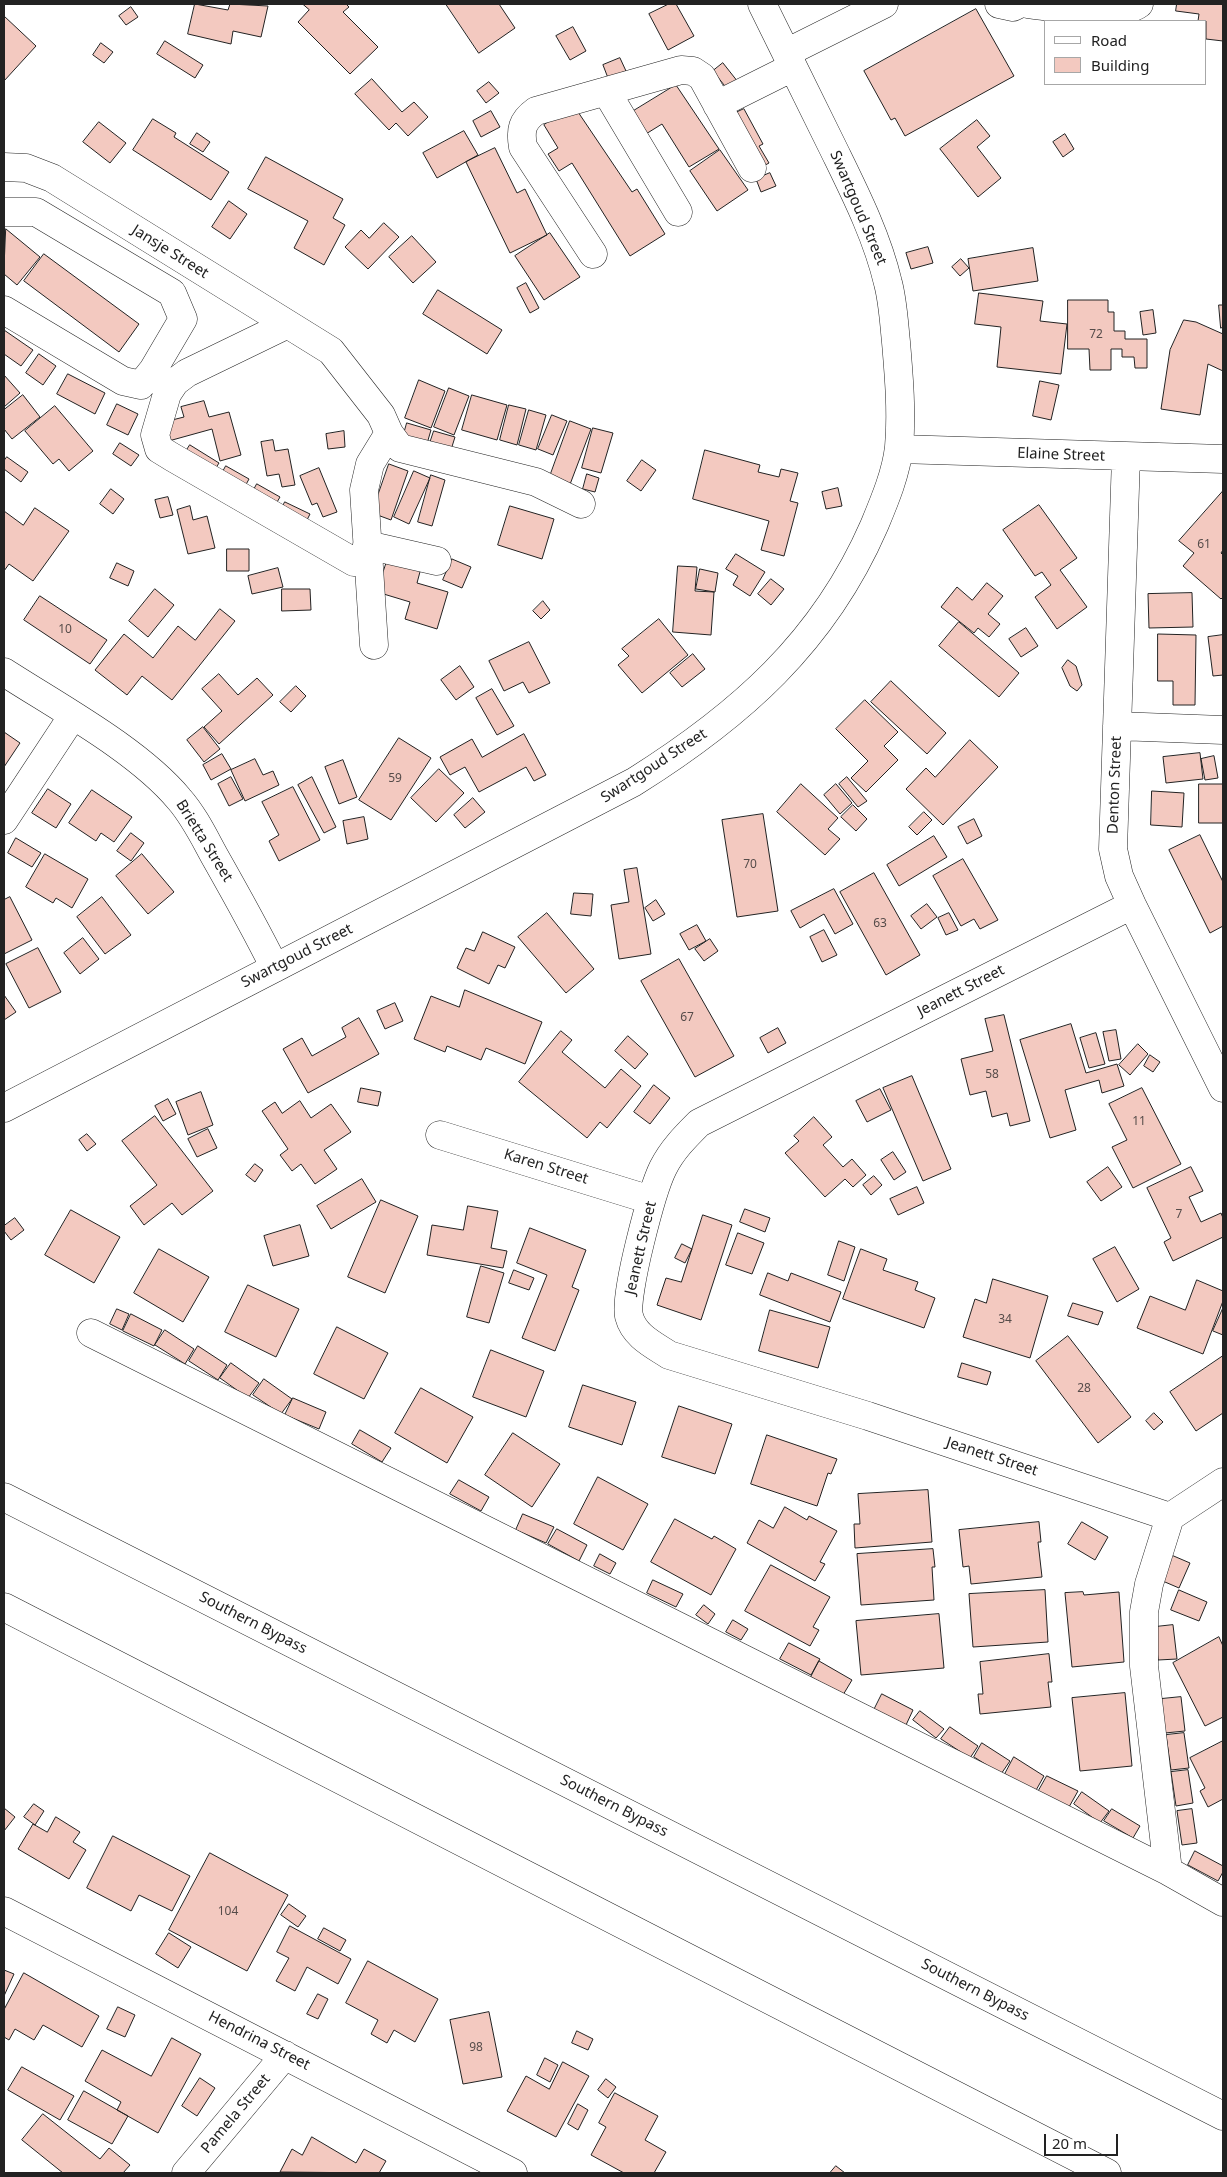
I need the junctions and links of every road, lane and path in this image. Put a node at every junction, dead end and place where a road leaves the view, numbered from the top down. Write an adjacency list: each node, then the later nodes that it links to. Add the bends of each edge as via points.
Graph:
1 (762, 4): 7 (main road, Swartgoud Street)
2 (884, 4): 7 (main road)
3 (999, 4): 4 (main road, via 1013,7)
4 (1019, 4)
5 (1028, 4): 6 (main road, via 1087,11 1130,10)
6 (1139, 4)
7 (789, 60): 9 (main road); 18 (main road, Swartgoud Street, via 854,191 888,283 899,378)
8 (606, 91): 9 (main road, via 681,70 693,71 702,77); 13 (main road); 14 (main road, via 536,111 526,118 520,131 523,147)
9 (717, 105): 11 (main road)
10 (4, 167): 16 (main road, Jansje Street, via 26,168 52,178)
11 (752, 168)
12 (4, 212): 15 (main road, via 36,212 172,293 183,319 141,385 122,381)
13 (678, 212)
14 (593, 254)
15 (4, 310)
16 (286, 324): 17 (main road, Jansje Street, via 331,351 381,415); 22 (main road, via 186,373 166,394 155,434 159,449)
17 (388, 433): 21 (main road, via 400,448 536,482); 22 (main road, via 370,464 364,490)
18 (898, 449): 19 (main road, Elaine Street); 31 (main road, Swartgoud Street, via 884,501 844,584 824,616 789,658 738,708 689,747 634,782)
19 (1126, 457): 20 (main road, Elaine Street); 27 (main road, Denton Street)
20 (1223, 459)
21 (581, 504)
22 (361, 554): 23 (main road); 24 (main road)
23 (436, 561)
24 (374, 645)
25 (4, 672): 26 (main road, Brietta Street)
26 (72, 716): 29 (main road); 31 (main road, Brietta Street, via 147,769 179,799 196,822)
27 (1117, 726): 28 (main road); 30 (main road, Denton Street, via 1114,849 1119,876)
28 (1223, 730)
29 (4, 820)
30 (1132, 905): 32 (main road, Denton Street); 35 (main road, Jeanett Street, via 705,1119 674,1149)
31 (274, 968): 33 (main road, Swartgoud Street)
32 (1223, 1088)
33 (4, 1108)
34 (440, 1135): 35 (main road, Karen Street)
35 (651, 1200): 39 (main road, Jeanett Street, via 629,1297 629,1316 636,1331 649,1343 670,1355 868,1416)
36 (91, 1333): 41 (main road)
37 (1223, 1482): 39 (main road)
38 (4, 1497): 45 (main road, Southern Bypass)
39 (1170, 1516): 41 (main road, via 1148,1584 1144,1612 1144,1666)
40 (4, 1607): 48 (main road)
41 (1168, 1871): 42 (main road)
42 (1223, 1902)
43 (4, 1911): 44 (main road, Hendrina Street)
44 (285, 2055): 46 (main road, Pamela Street); 47 (main road, Hendrina Street)
45 (1223, 2116)
46 (186, 2173)
47 (513, 2173)
48 (1107, 2173)

